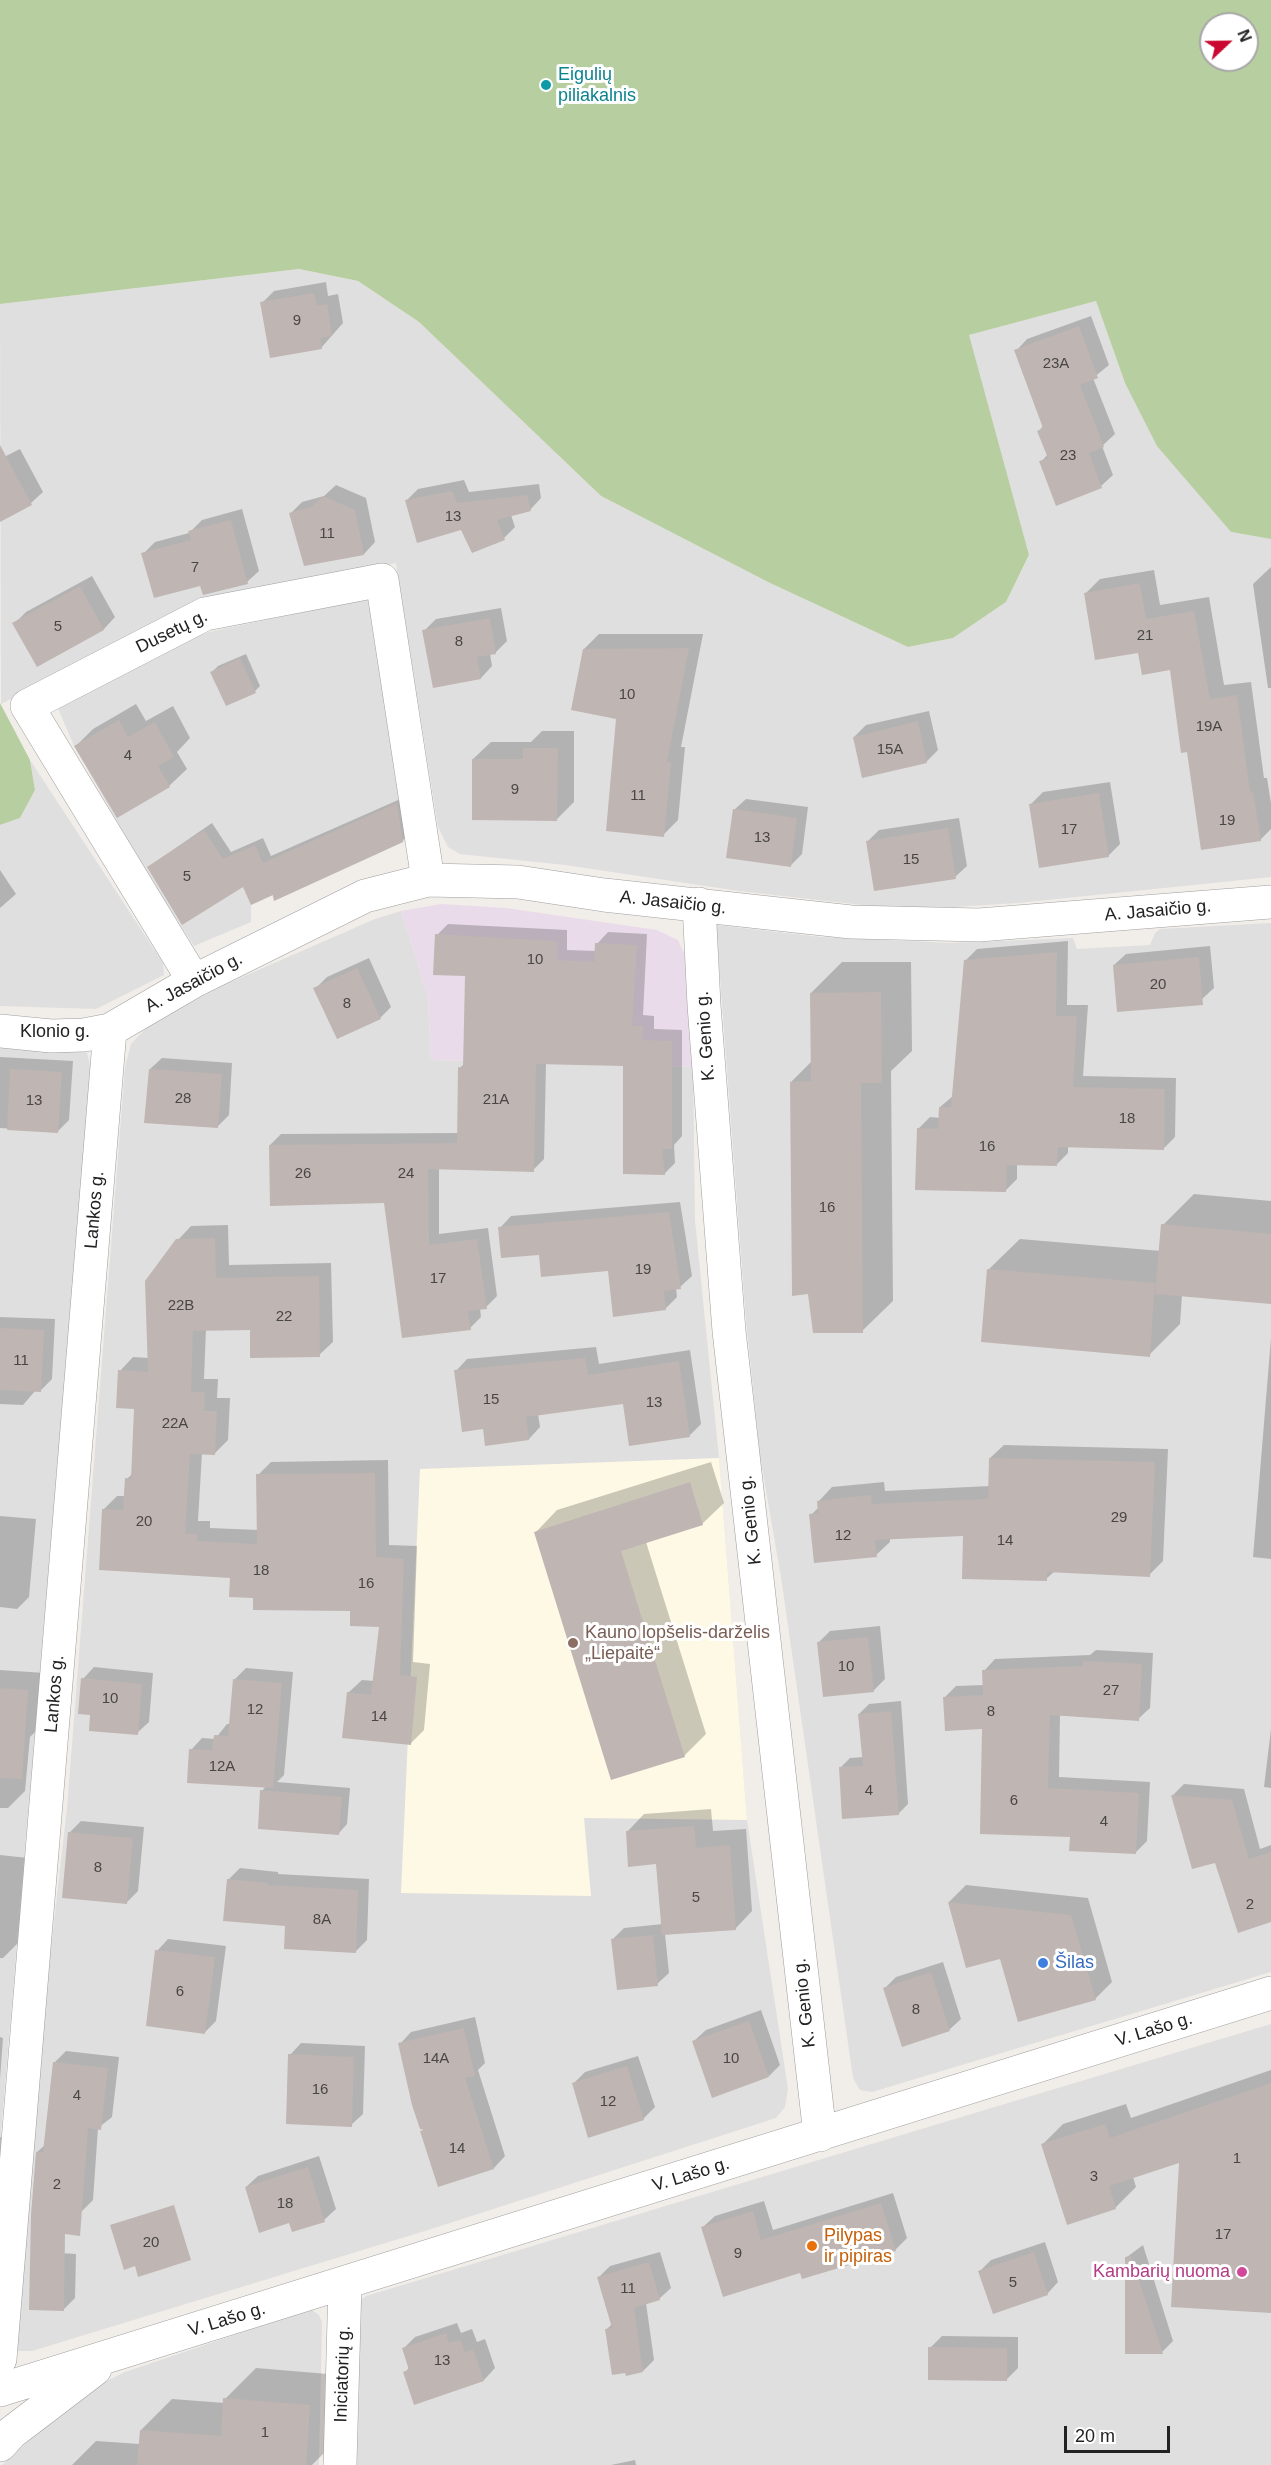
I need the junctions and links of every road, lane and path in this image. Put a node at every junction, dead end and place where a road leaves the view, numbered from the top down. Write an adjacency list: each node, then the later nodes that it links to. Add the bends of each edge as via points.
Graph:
1 (428, 880): 3 (street, A. Jasaičio g., via 518,882); 4 (street, A. Jasaičio g., via 365,896); 4 (street, Dusetų g., via 382,580 205,614 27,706)
2 (1271, 902): 3 (street, A. Jasaičio g., via 979,925 851,922)
3 (699, 904): 8 (street, K. Genio g., via 729,1331)
4 (194, 981): 5 (street, A. Jasaičio g.)
5 (111, 1030): 6 (street, Klonio g., via 51,1036); 11 (street, Lankos g.)
6 (0, 1031)
7 (1271, 1994): 8 (street, V. Lašo g.)
8 (820, 2135): 9 (street, V. Lašo g.)
9 (345, 2283): 10 (street, V. Lašo g.); 14 (street, Iniciatorių g.)
10 (110, 2357): 12 (street, V. Lašo g.); 13 (street, V. Lašo g.)
11 (0, 2359)
12 (0, 2390)
13 (4, 2431)
14 (340, 2465)

